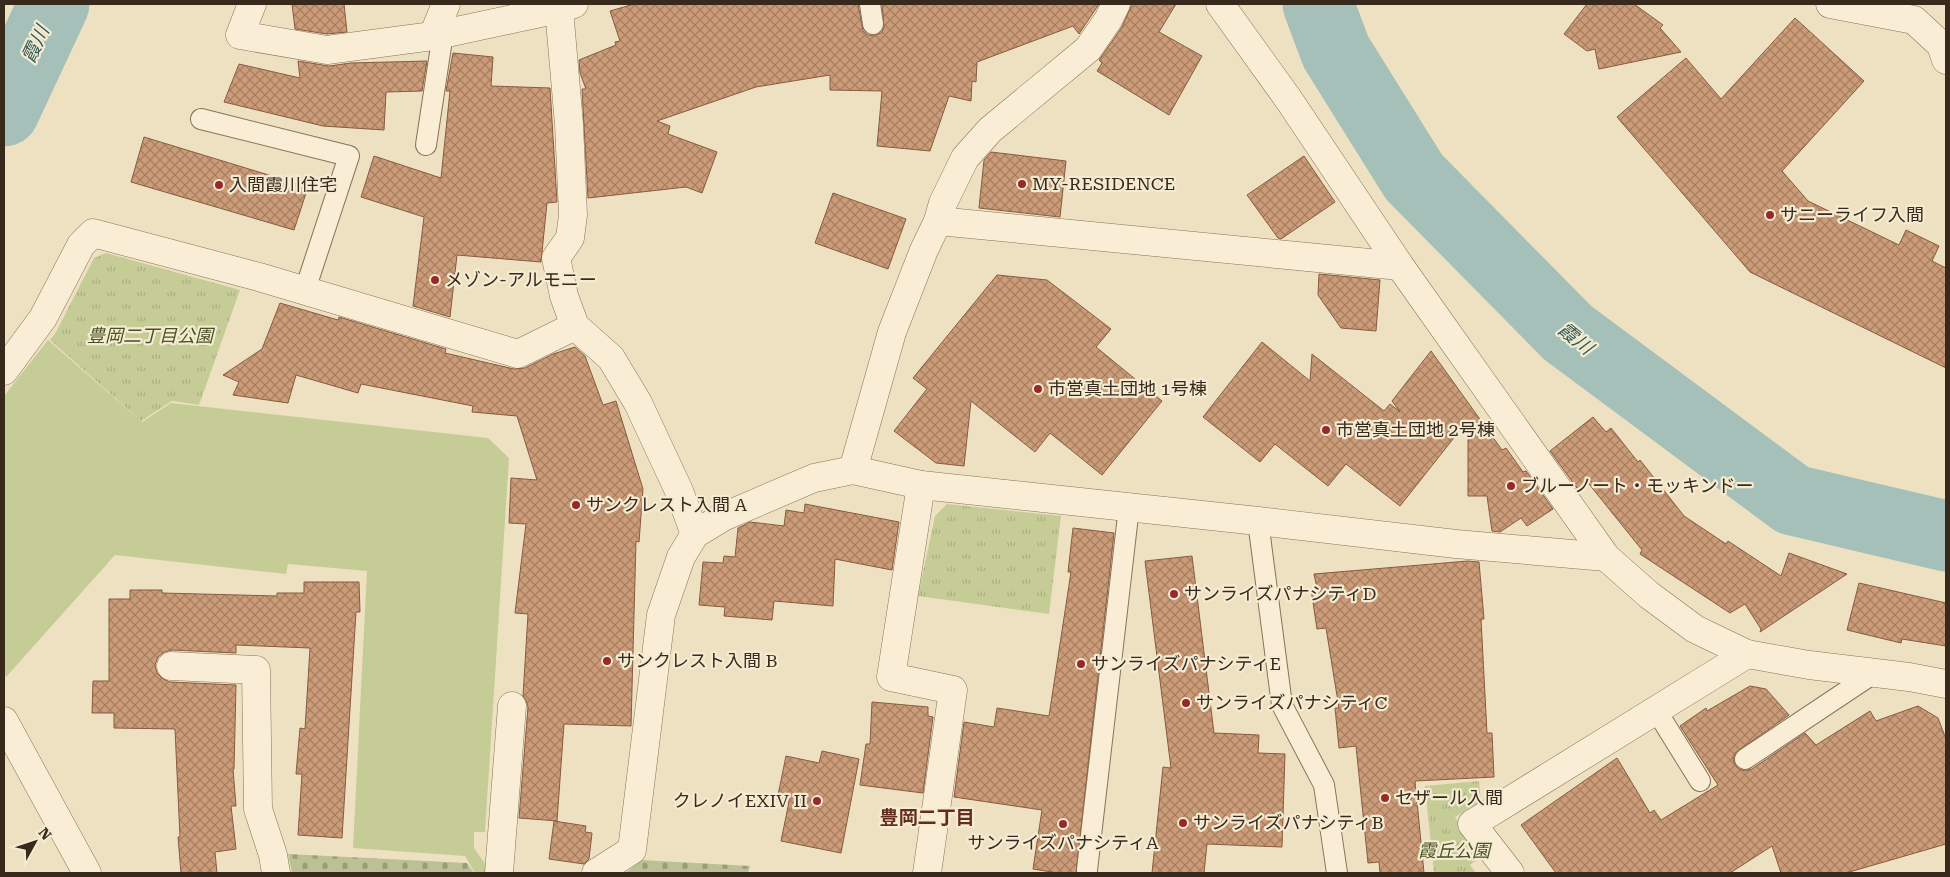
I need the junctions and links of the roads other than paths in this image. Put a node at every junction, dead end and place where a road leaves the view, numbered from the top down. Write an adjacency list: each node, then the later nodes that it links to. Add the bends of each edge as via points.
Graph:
1 (252, 4): 9 (street, via 240,35 327,50)
2 (446, 4): 9 (street)
3 (870, 4): 8 (lane)
4 (1116, 4): 13 (street, via 1088,49 990,130 966,158 943,203)
5 (1220, 4): 14 (street, via 1289,100)
6 (1830, 4): 10 (street, via 1914,20)
7 (567, 6): 9 (street); 16 (street, via 573,215 570,238 556,258 564,296)
8 (874, 24)
9 (438, 34): 12 (lane)
10 (1944, 49)
11 (201, 119): 15 (lane, via 349,156)
12 (426, 145)
13 (938, 221): 14 (street); 18 (street, via 892,332)
14 (1400, 266): 23 (street)
15 (305, 290): 16 (street, via 518,354); 17 (street, via 93,233 81,245 43,318)
16 (575, 326): 22 (street, via 611,358 638,403)
17 (4, 371)
18 (853, 470): 19 (street); 22 (street, via 814,478 723,517)
19 (921, 486): 20 (street); 38 (street, via 891,676 953,690)
20 (1129, 507): 21 (street); 33 (lane)
21 (1258, 521): 23 (street, via 1456,544); 39 (lane, via 1282,705 1324,784)
22 (695, 534): 37 (street, via 680,557 661,615 632,850)
23 (1606, 557): 24 (street, via 1695,629)
24 (1747, 654): 26 (street); 29 (street)
25 (171, 666): 35 (street, via 256,670 258,809)
26 (1874, 672): 27 (street); 31 (lane)
27 (1946, 684)
28 (512, 706): 36 (street)
29 (1656, 710): 32 (lane); 40 (street, via 1472,824)
30 (4, 721): 34 (street)
31 (1745, 759)
32 (1700, 782)
33 (1087, 870)
34 (87, 873)
35 (276, 873)
36 (499, 873)
37 (596, 873)
38 (927, 873)
39 (1337, 873)
40 (1510, 873)

